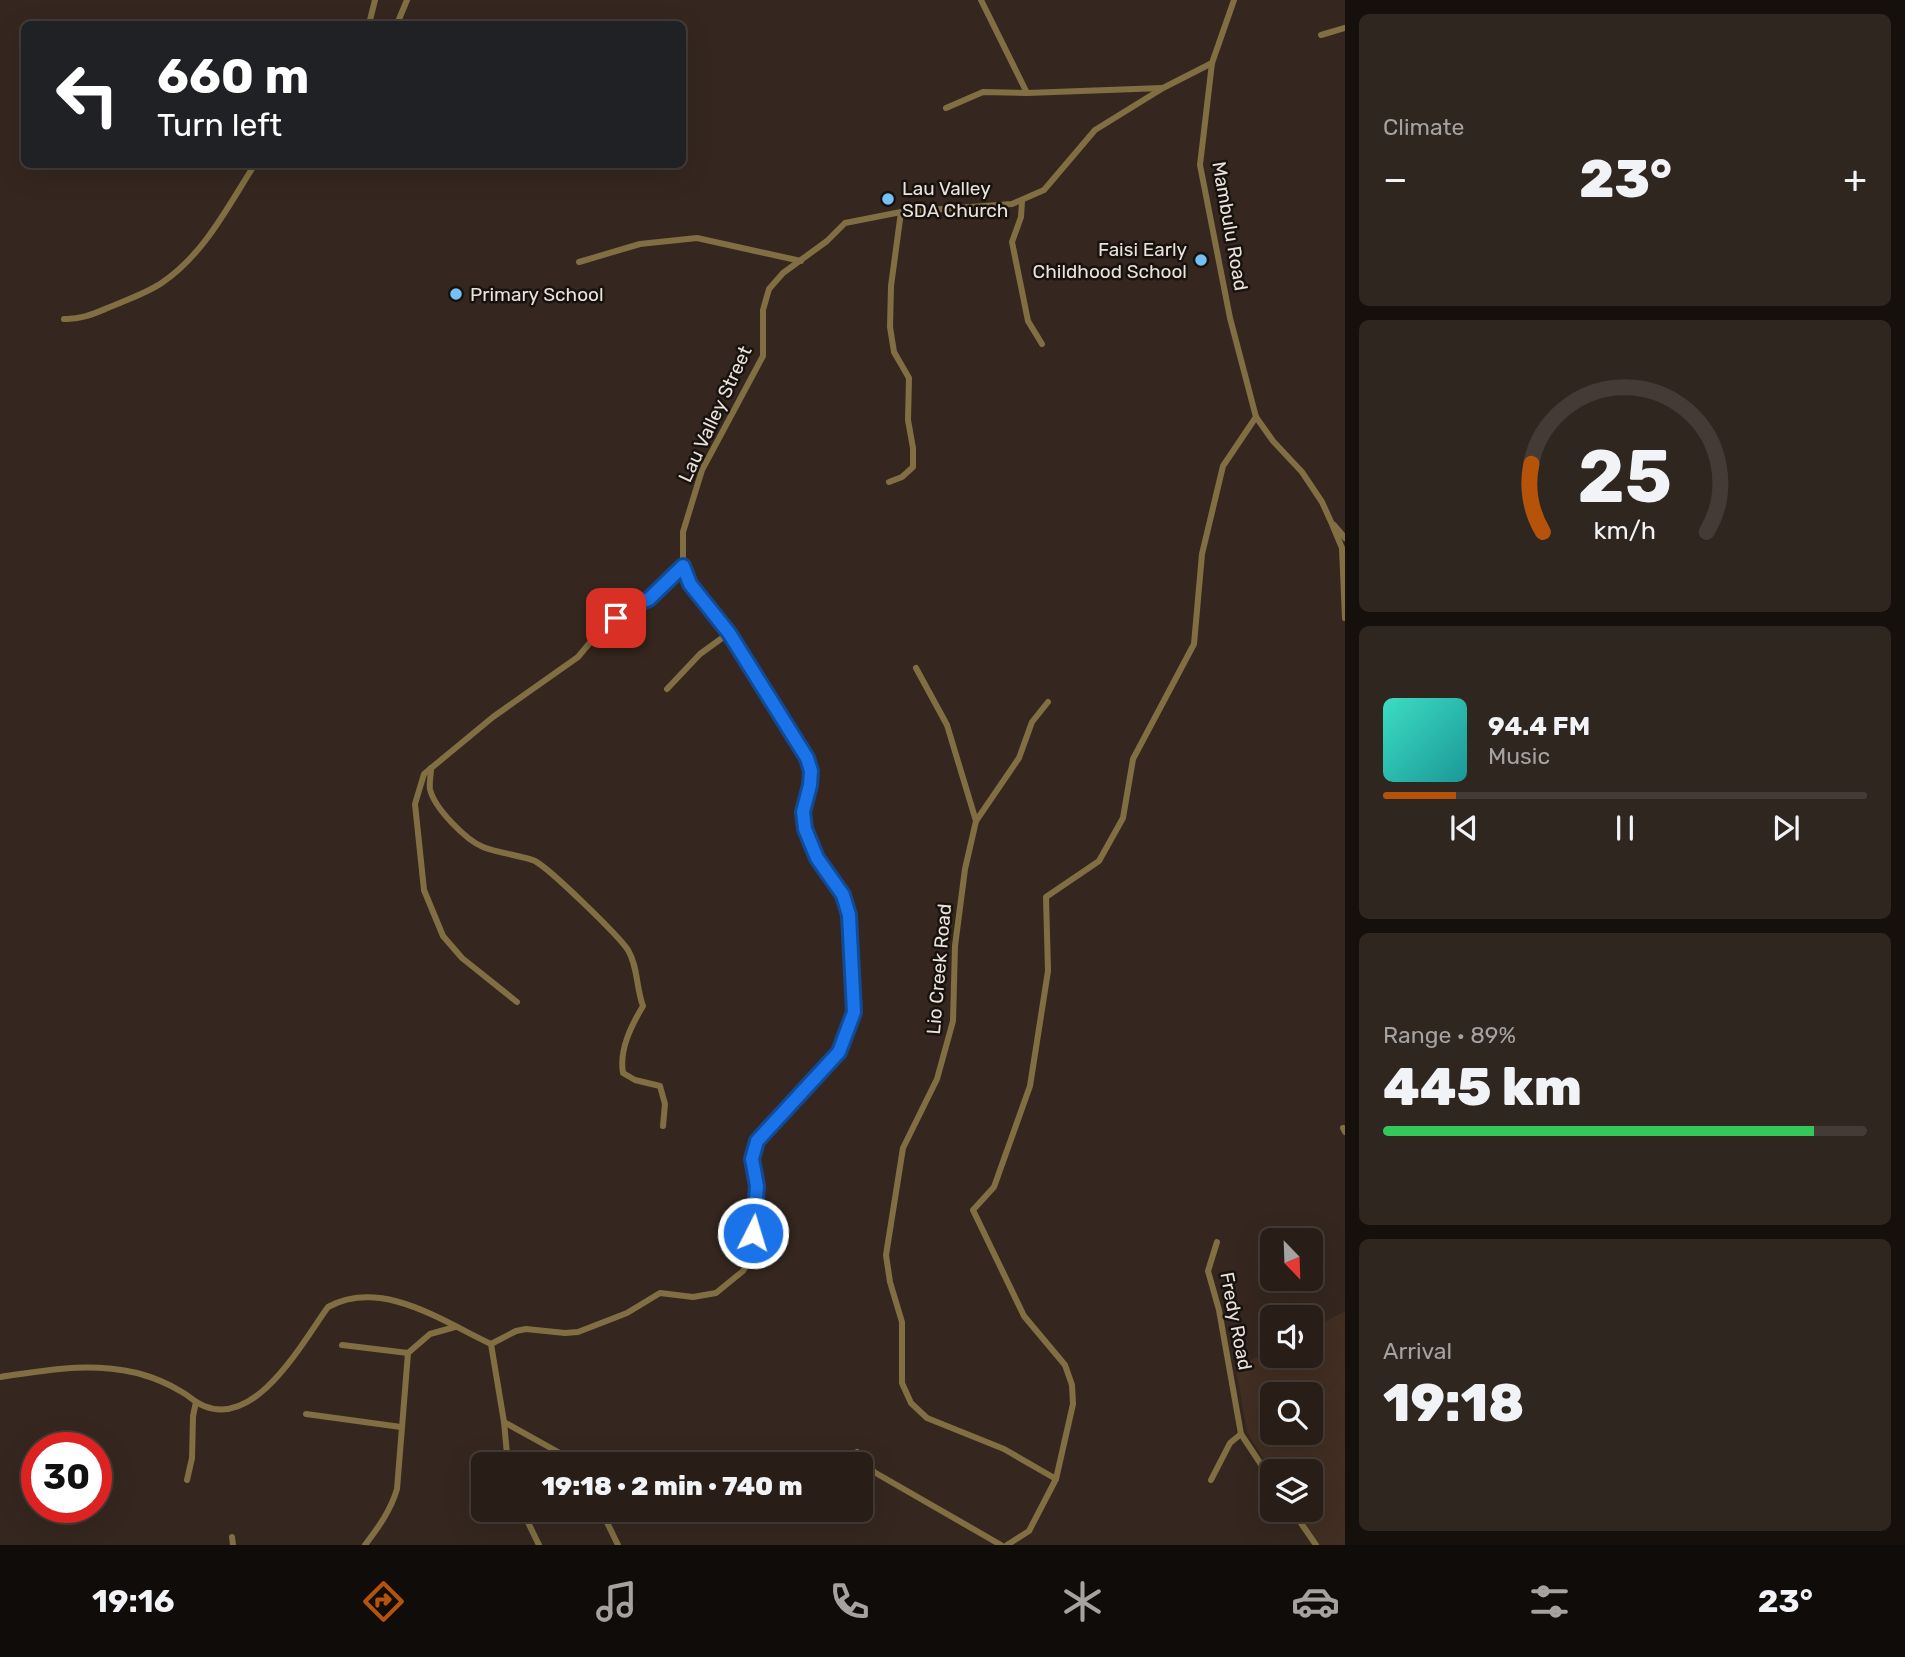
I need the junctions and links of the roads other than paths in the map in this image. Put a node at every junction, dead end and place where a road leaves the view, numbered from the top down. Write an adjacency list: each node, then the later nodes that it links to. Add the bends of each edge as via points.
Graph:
1 (375, 0): 5 (street)
2 (407, 0): 6 (street)
3 (982, 0): 11 (street)
4 (1234, 0): 9 (street, Mambulu Road)
5 (370, 21)
6 (398, 21)
7 (1345, 28): 8 (street)
8 (1321, 35)
9 (1212, 63): 10 (street, Lau Valley Street); 20 (street, Mambulu Road, via 1200,165 1230,318)
10 (1163, 88): 11 (street); 14 (street, Lau Valley Street, via 1095,131 1044,190)
11 (1027, 93): 12 (street, via 983,92)
12 (946, 108)
13 (253, 168): 18 (street, via 199,249 172,275 92,315)
14 (1022, 201): 15 (street, Lau Valley Street); 19 (street, via 1012,242 1028,320)
15 (901, 212): 16 (street, Lau Valley Street, via 845,223); 21 (street, via 890,327 894,352 909,378 908,420 914,448 913,467)
16 (801, 261): 17 (street, via 698,239 640,244); 24 (street, Lau Valley Street, via 769,289 763,310 763,356 702,470 683,532)
17 (579, 262)
18 (64, 319)
19 (1042, 344)
20 (1256, 417): 22 (street, via 1303,472); 49 (street, via 1223,466 1202,554 1194,644 1133,760 1123,818 1100,861 1046,897 1048,971 1030,1086 994,1187 973,1210 1024,1316 1065,1365 1072,1385 1073,1404)
21 (889, 482)
22 (1332, 524): 23 (street); 25 (street, via 1342,548)
23 (1345, 538)
24 (683, 566): 26 (street, via 690,584); 30 (street, via 649,599 603,627 578,657)
25 (1345, 618)
26 (729, 633): 28 (street, via 700,654); 36 (street, via 807,758 810,778 803,812 805,829 817,858 843,895 849,915 854,1012 839,1052 757,1141 752,1159 757,1186 751,1257 743,1271 716,1293 693,1297 660,1293 627,1313 578,1332 526,1329)
27 (916, 668): 31 (street, via 947,725)
28 (667, 689)
29 (1048, 702): 31 (street, via 1032,722 1019,758)
30 (431, 768): 32 (street, via 424,774 415,804 424,890 443,936 462,958); 33 (street, via 430,788 438,806 460,830 480,846 534,861 627,949 636,968 636,989 643,1006 630,1029 623,1073 660,1086 665,1104)
31 (976, 821): 49 (street, Lio Creek Road, via 955,946 953,1021 937,1079 903,1148 886,1255 902,1322 902,1384 911,1403 927,1418 1004,1449)
32 (517, 1002)
33 (663, 1126)
34 (1217, 1242): 44 (street, Fredy Road, via 1208,1270)
35 (456, 1327): 36 (street); 38 (street, via 430,1334); 40 (street, via 401,1301 367,1296 338,1302 328,1307 263,1392 232,1408)
36 (491, 1344): 42 (street)
37 (342, 1345): 38 (street)
38 (408, 1353): 43 (street)
39 (0, 1377): 40 (street, via 76,1366 115,1370 149,1377)
40 (196, 1402): 50 (street)
41 (306, 1414): 43 (street)
42 (504, 1422): 45 (street); 46 (street)
43 (401, 1427): 57 (street, via 397,1489)
44 (1241, 1434): 47 (street, Fredy Road); 51 (street, via 1230,1443)
45 (507, 1452)
46 (558, 1452)
47 (1260, 1463)
48 (873, 1471): 60 (street)
49 (1056, 1479): 61 (street, via 1029,1531)
50 (187, 1480)
51 (1212, 1480)
52 (528, 1522): 58 (street)
53 (607, 1522): 59 (street)
54 (1300, 1522): 62 (street)
55 (232, 1536): 56 (street)
56 (233, 1545)
57 (365, 1545)
58 (539, 1545)
59 (618, 1545)
60 (1001, 1545)
61 (1007, 1545)
62 (1316, 1545)

